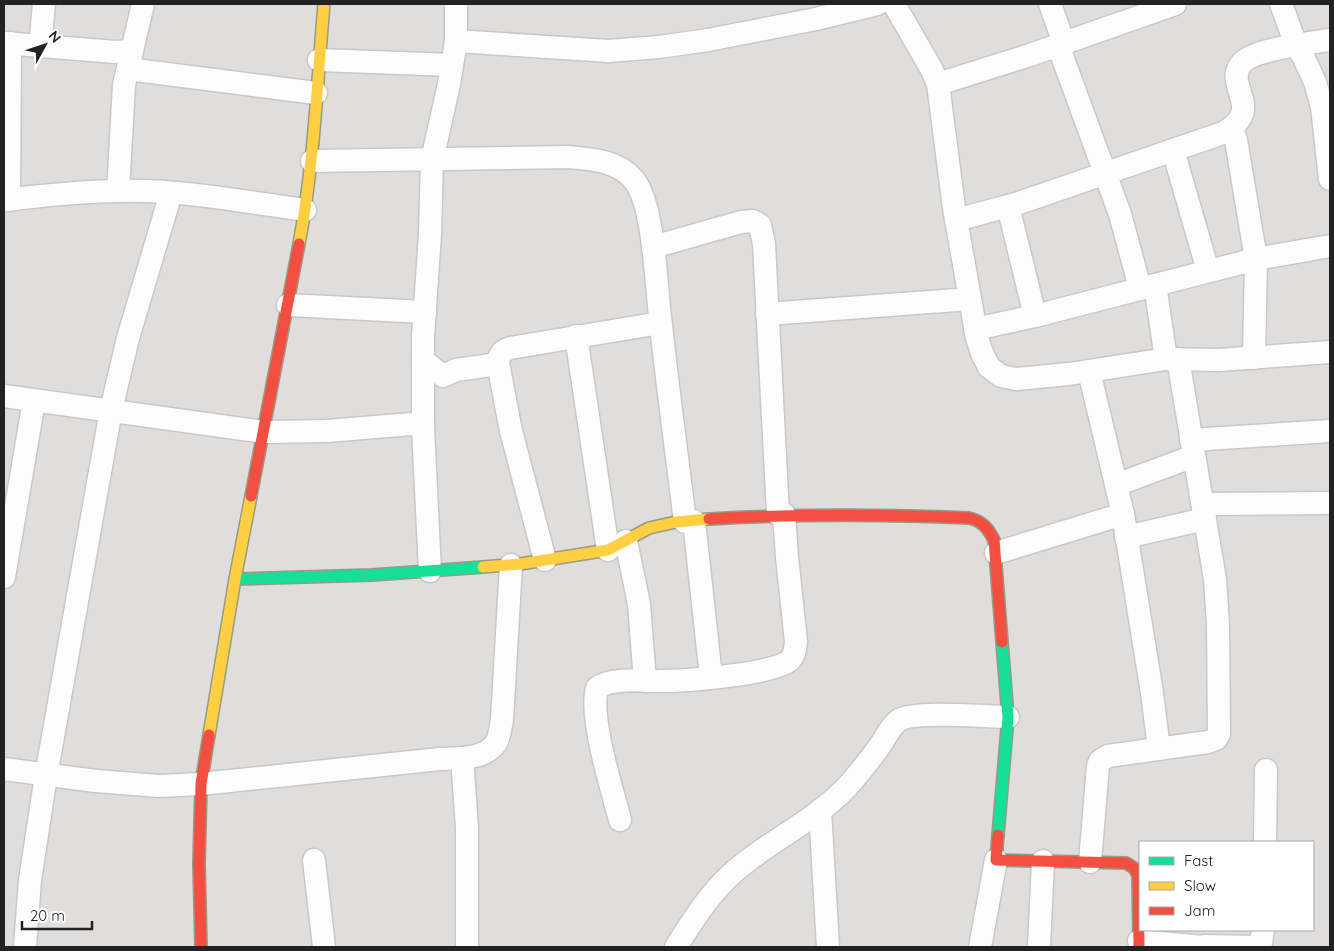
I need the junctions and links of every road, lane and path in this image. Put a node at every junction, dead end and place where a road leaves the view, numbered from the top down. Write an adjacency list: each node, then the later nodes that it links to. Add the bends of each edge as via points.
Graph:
1 (44, 4): 15 (street)
2 (143, 4): 16 (street)
3 (324, 4): 17 (street)
4 (456, 4): 10 (street)
5 (877, 4): 10 (street, via 708,40 649,48 601,51)
6 (894, 4): 19 (street)
7 (1050, 4): 13 (street)
8 (1175, 4): 13 (street)
9 (1281, 4): 14 (street)
10 (456, 40): 18 (street)
11 (1330, 40): 14 (street)
12 (7, 43): 15 (street); 29 (street)
13 (1061, 44): 19 (street); 26 (street)
14 (1296, 45): 21 (street, via 1252,56 1242,63 1236,76 1244,108); 25 (street, via 1309,67 1322,107)
15 (40, 47): 16 (street, via 115,52)
16 (130, 60): 20 (street); 27 (street, via 124,85)
17 (319, 60): 18 (street); 20 (street)
18 (452, 65): 23 (street)
19 (938, 84): 32 (street)
20 (316, 93): 24 (street)
21 (1232, 128): 22 (street); 35 (street)
22 (1173, 150): 26 (street); 36 (street)
23 (432, 160): 24 (street); 34 (street, via 567,157 612,164 626,172 641,192); 40 (street)
24 (312, 161): 31 (street)
25 (1330, 171)
26 (1106, 172): 30 (street); 37 (street)
27 (118, 190): 28 (street); 29 (street)
28 (171, 192): 31 (street); 54 (street, via 128,338)
29 (6, 200)
30 (1008, 206): 32 (street); 42 (street)
31 (305, 210): 39 (street)
32 (956, 220): 38 (street)
33 (1330, 246): 35 (street)
34 (653, 247): 41 (street, via 740,222 753,221 760,225); 43 (street)
35 (1256, 259): 36 (street); 47 (street)
36 (1208, 271): 37 (street)
37 (1148, 287): 42 (street); 48 (street)
38 (970, 299): 41 (street); 44 (street)
39 (288, 305): 40 (street); 57 (street)
40 (425, 312): 49 (street)
41 (767, 314): 62 (street)
42 (1035, 316): 44 (street)
43 (660, 323): 45 (street); 64 (street)
44 (975, 329): 51 (street, via 989,367 1001,376 1016,379)
45 (576, 336): 50 (street, via 505,350 499,356); 66 (street)
46 (1330, 352): 47 (street)
47 (1254, 358): 48 (street)
48 (1172, 359): 51 (street); 58 (street)
49 (423, 360): 50 (street, via 445,376 456,370); 55 (street)
50 (498, 364): 68 (street, via 511,431)
51 (1089, 371): 59 (street)
52 (4, 396): 53 (street)
53 (34, 401): 54 (street); 71 (street)
54 (111, 410): 57 (street); 80 (street)
55 (422, 423): 57 (street, via 327,431); 70 (street)
56 (1330, 431): 58 (street)
57 (264, 432): 72 (street)
58 (1192, 448): 59 (street); 61 (street)
59 (1116, 485): 63 (street)
60 (1330, 503): 61 (street)
61 (1204, 511): 65 (street); 76 (street, via 1216,588 1219,734 1208,742)
62 (781, 514): 64 (street); 67 (street, via 969,518 978,520 990,530); 73 (street, via 795,653 783,665 768,670)
63 (1123, 514): 65 (street); 67 (street)
64 (690, 521): 66 (street, via 645,529); 73 (street)
65 (1126, 537): 76 (street)
66 (617, 546): 68 (street); 74 (street, via 639,604)
67 (996, 553): 75 (street)
68 (545, 560): 69 (street)
69 (511, 565): 70 (street); 77 (street, via 500,732 495,744 487,750)
70 (430, 571): 72 (street)
71 (4, 577)
72 (235, 578): 81 (street)
73 (711, 677): 74 (street)
74 (645, 681): 83 (street, via 604,683 596,691 598,729)
75 (1008, 717): 82 (street, via 920,715 900,720 890,728 862,771); 86 (street)
76 (1159, 749): 88 (street, via 1108,756 1100,761)
77 (462, 758): 81 (street); 94 (street, via 467,828)
78 (4, 769): 80 (street)
79 (1266, 770): 84 (street)
80 (46, 776): 81 (street, via 160,786); 91 (street, via 30,880)
81 (201, 784): 92 (street)
82 (820, 810): 95 (street, via 736,870 709,898); 96 (street)
83 (620, 820)
84 (1265, 841)
85 (314, 860): 93 (street)
86 (996, 860): 87 (street); 97 (street)
87 (1043, 861): 88 (street); 98 (street)
88 (1090, 862): 90 (street, via 1126,863 1136,869)
89 (1263, 931): 99 (street, via 1262,940 1256,947)
90 (1139, 944): 99 (street)
91 (25, 947)
92 (201, 947)
93 (324, 947)
94 (467, 947)
95 (676, 947)
96 (828, 947)
97 (980, 947)
98 (1039, 947)
99 (1204, 947)

